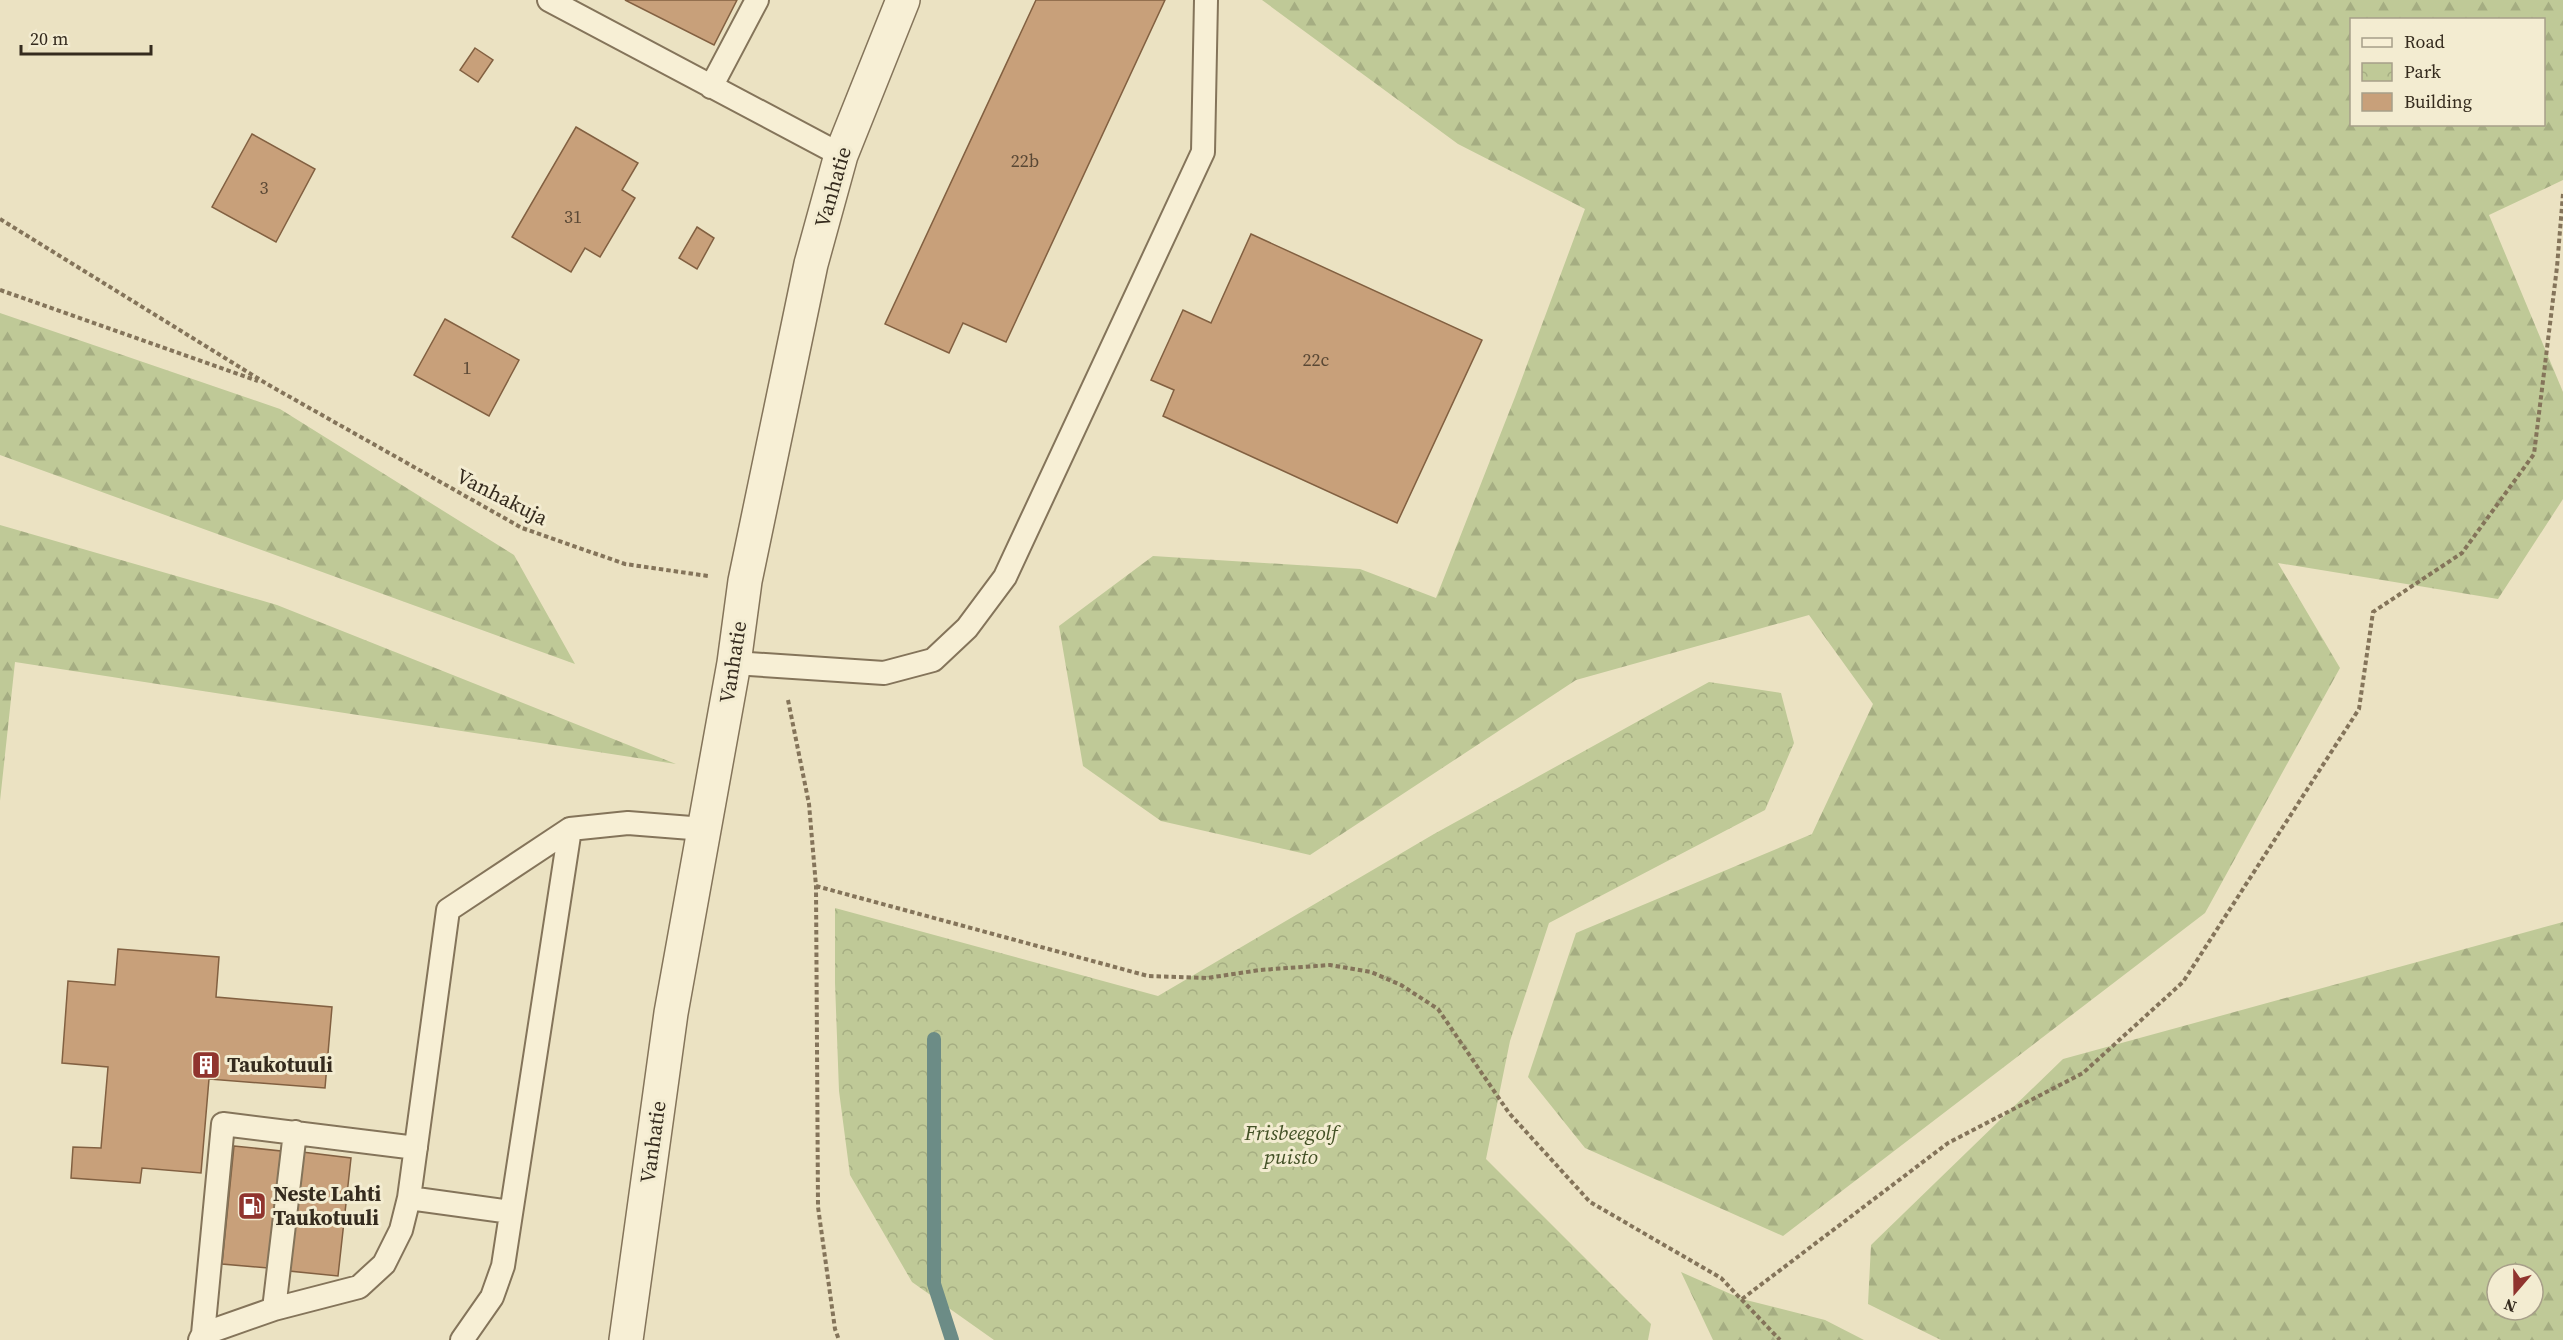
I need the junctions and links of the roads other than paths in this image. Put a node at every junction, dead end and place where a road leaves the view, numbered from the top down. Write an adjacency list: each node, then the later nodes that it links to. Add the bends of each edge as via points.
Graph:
1 (549, 0): 5 (lane)
2 (757, 0): 5 (lane)
3 (903, 0): 6 (street, Vanhatie)
4 (1206, 0): 7 (lane, via 1203,152 1005,577 967,628 933,660 884,673)
5 (711, 87): 6 (lane)
6 (841, 155): 7 (street, Vanhatie, via 811,264 745,581)
7 (734, 663): 9 (street, Vanhatie)
8 (570, 829): 9 (lane, via 628,823); 11 (lane, via 448,910); 13 (lane)
9 (704, 829): 17 (street, Vanhatie, via 671,1013)
10 (295, 1132): 11 (lane); 14 (lane); 15 (lane, via 223,1124)
11 (416, 1148): 12 (lane)
12 (409, 1198): 13 (lane); 14 (lane, via 401,1230 384,1264 359,1287)
13 (511, 1212): 16 (lane, via 503,1266 492,1297)
14 (274, 1309): 15 (lane)
15 (202, 1337)
16 (462, 1340)
17 (626, 1340)

